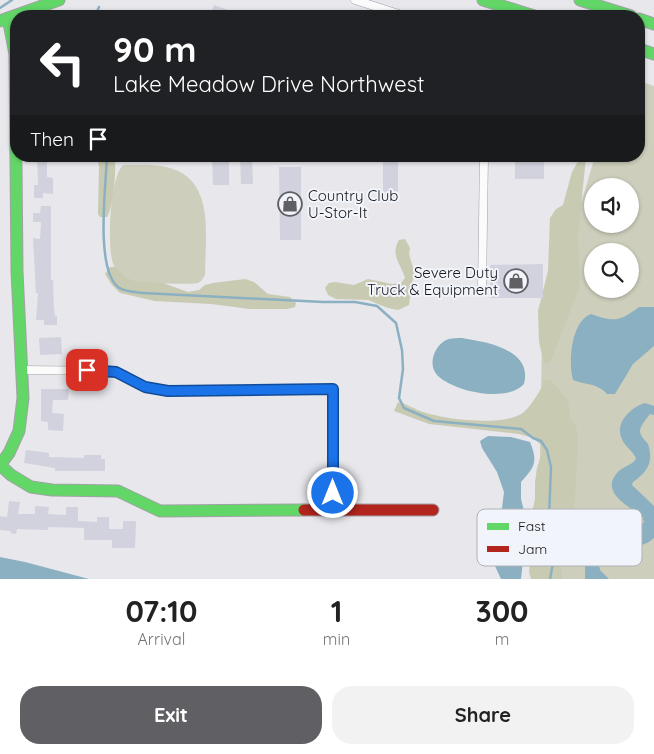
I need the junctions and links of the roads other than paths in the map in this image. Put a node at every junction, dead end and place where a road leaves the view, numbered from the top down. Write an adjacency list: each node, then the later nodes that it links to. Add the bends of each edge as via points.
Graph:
1 (59, 0): 5 (main road)
2 (355, 0): 6 (street)
3 (483, 0): 7 (main road)
4 (580, 0): 8 (main road)
5 (32, 10)
6 (386, 10)
7 (515, 10)
8 (612, 10)
9 (4, 20): 10 (main road)
10 (10, 39)
11 (16, 162): 14 (main road)
12 (484, 162): 13 (street)
13 (482, 290)
14 (22, 370): 15 (main road, via 21,421 13,444); 16 (street, via 112,371 145,387 168,391 333,389)
15 (0, 465): 16 (main road, via 13,478 33,488 117,491 160,511)
16 (333, 510): 17 (main road)
17 (433, 510)

